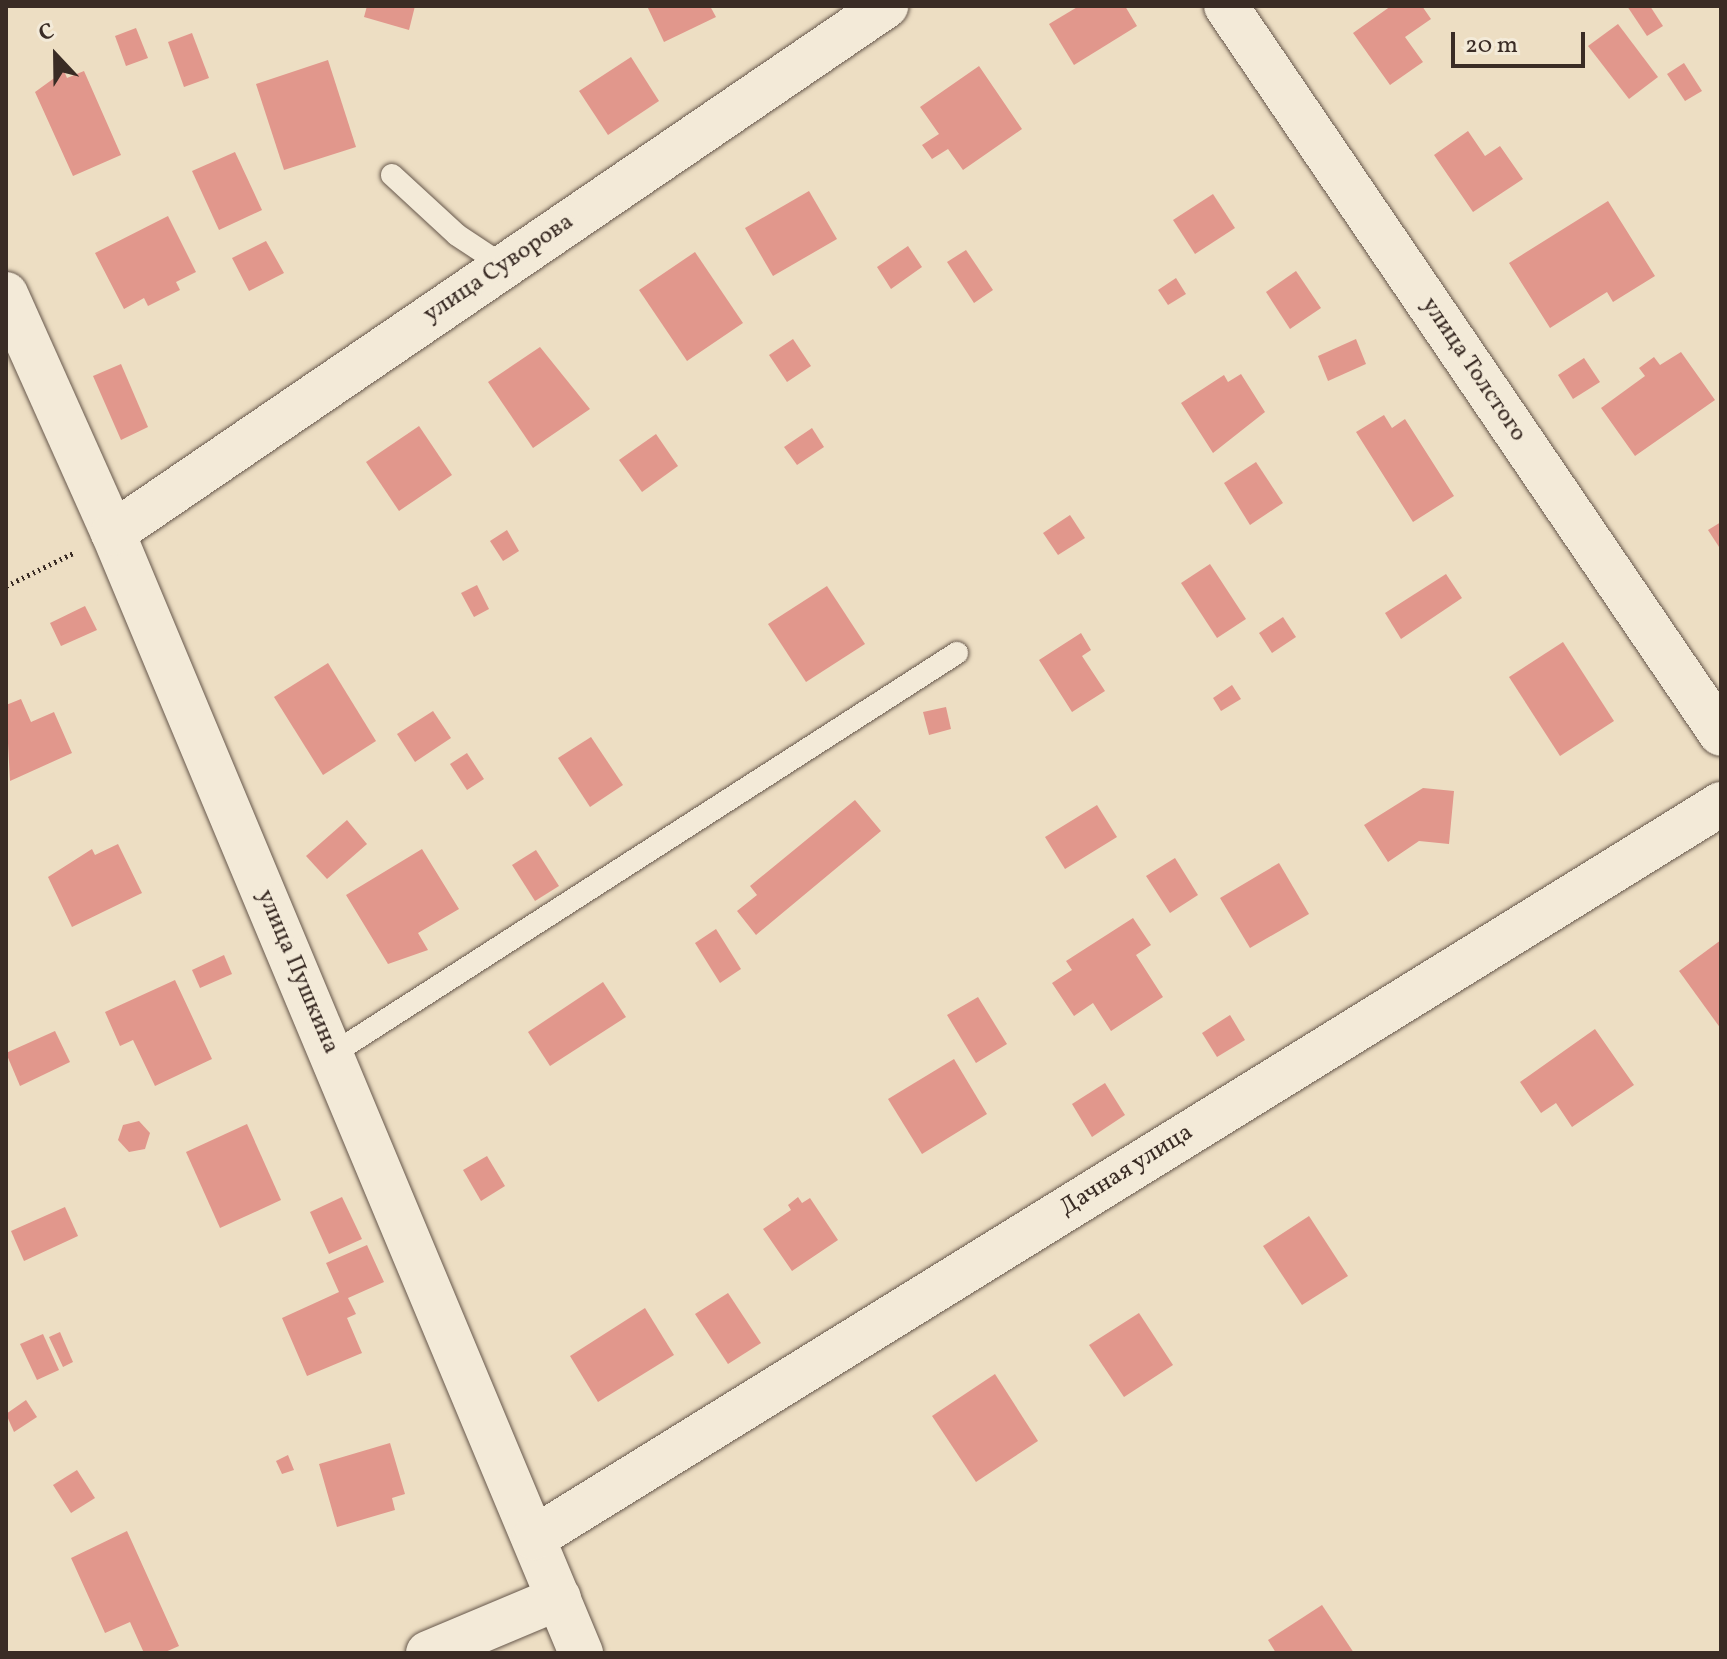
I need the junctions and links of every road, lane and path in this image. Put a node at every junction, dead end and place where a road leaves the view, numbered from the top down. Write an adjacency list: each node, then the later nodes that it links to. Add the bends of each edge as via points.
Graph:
1 (886, 6): 4 (street, улица Суворова)
2 (1226, 6): 9 (street, улица Толстого)
3 (392, 175): 4 (lane, via 457,235)
4 (504, 266): 6 (street, улица Суворова)
5 (6, 294): 6 (street, улица Пушкина)
6 (113, 533): 7 (path); 11 (street, улица Пушкина)
7 (6, 586)
8 (957, 653): 11 (lane)
9 (1721, 734)
10 (1721, 804): 12 (street, Дачная улица)
11 (331, 1055): 12 (street, улица Пушкина)
12 (534, 1538): 13 (street, улица Пушкина)
13 (559, 1598): 14 (street); 15 (street, улица Пушкина)
14 (428, 1653)
15 (581, 1653)

